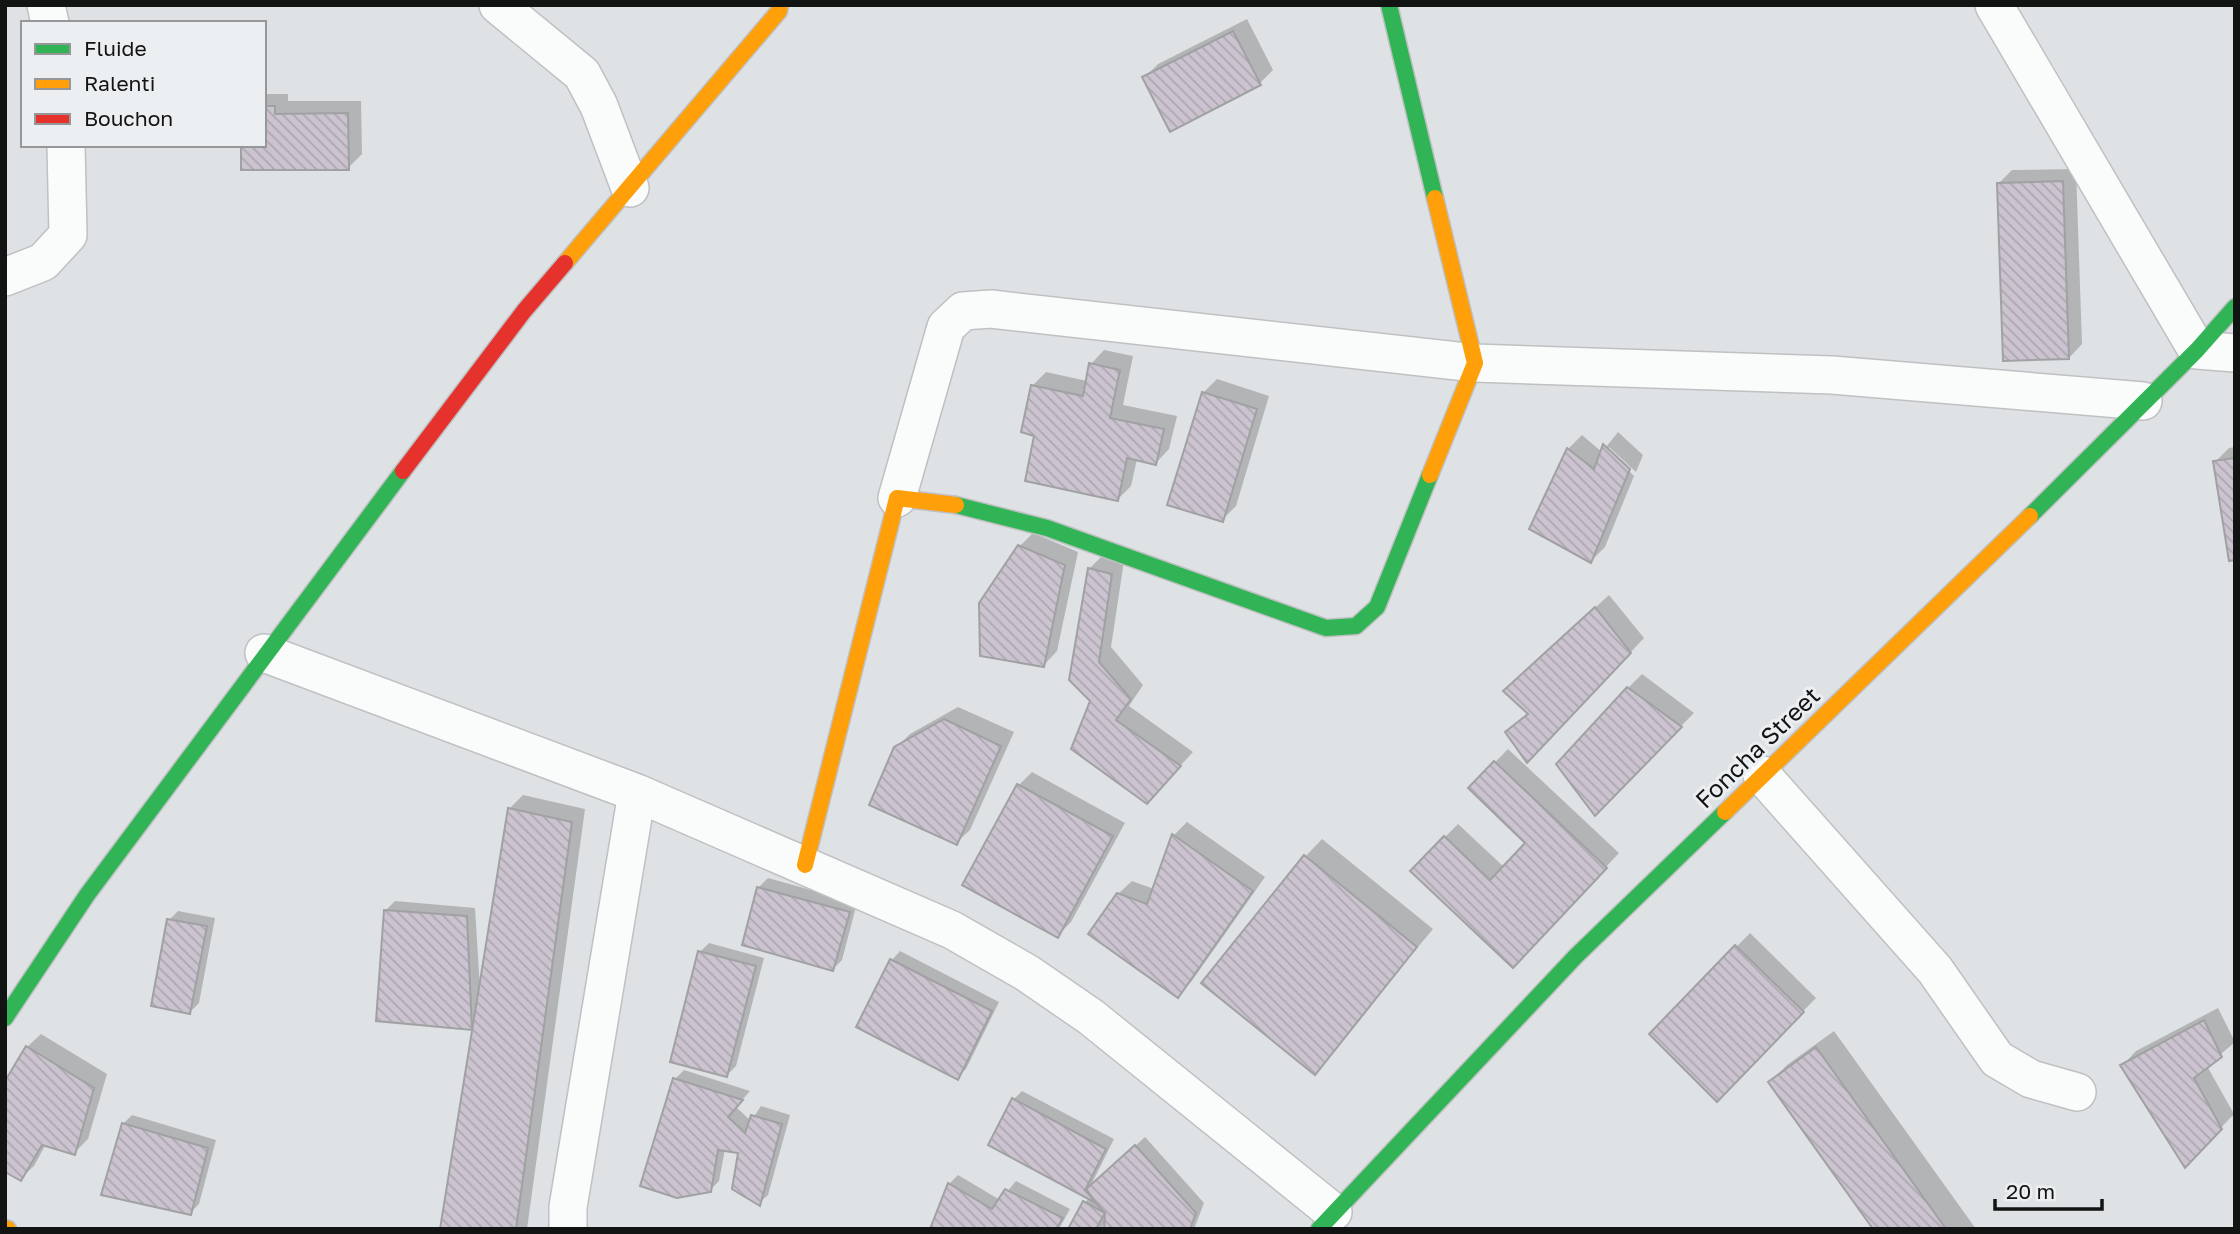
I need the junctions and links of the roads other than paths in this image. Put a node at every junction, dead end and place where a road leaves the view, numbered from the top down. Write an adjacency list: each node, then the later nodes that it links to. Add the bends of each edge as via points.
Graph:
1 (498, 5): 6 (street, via 582,74)
2 (1389, 5): 11 (street)
3 (1994, 5): 9 (street)
4 (784, 7): 6 (street)
5 (66, 147): 7 (street, via 68,235 43,262)
6 (630, 188): 14 (street, via 524,311)
7 (5, 277)
8 (2235, 307): 9 (street, Foncha Street)
9 (2197, 350): 10 (street); 12 (street, Foncha Street)
10 (2235, 353)
11 (1475, 363): 12 (street, via 1832,375); 13 (street, via 991,309 963,311 946,327); 13 (street, via 1377,607 1356,626 1326,628 1047,528 954,504)
12 (2143, 401): 15 (street, Foncha Street)
13 (897, 498): 17 (street)
14 (264, 653): 16 (street); 18 (street)
15 (1762, 775): 19 (street, via 1935,970 1997,1059 2031,1079); 20 (street, Foncha Street, via 1576,957)
16 (637, 793): 17 (street); 21 (street)
17 (806, 865): 20 (street, via 951,930 1027,973 1091,1017)
18 (5, 1018)
19 (2077, 1092)
20 (1326, 1220)
21 (568, 1229)

